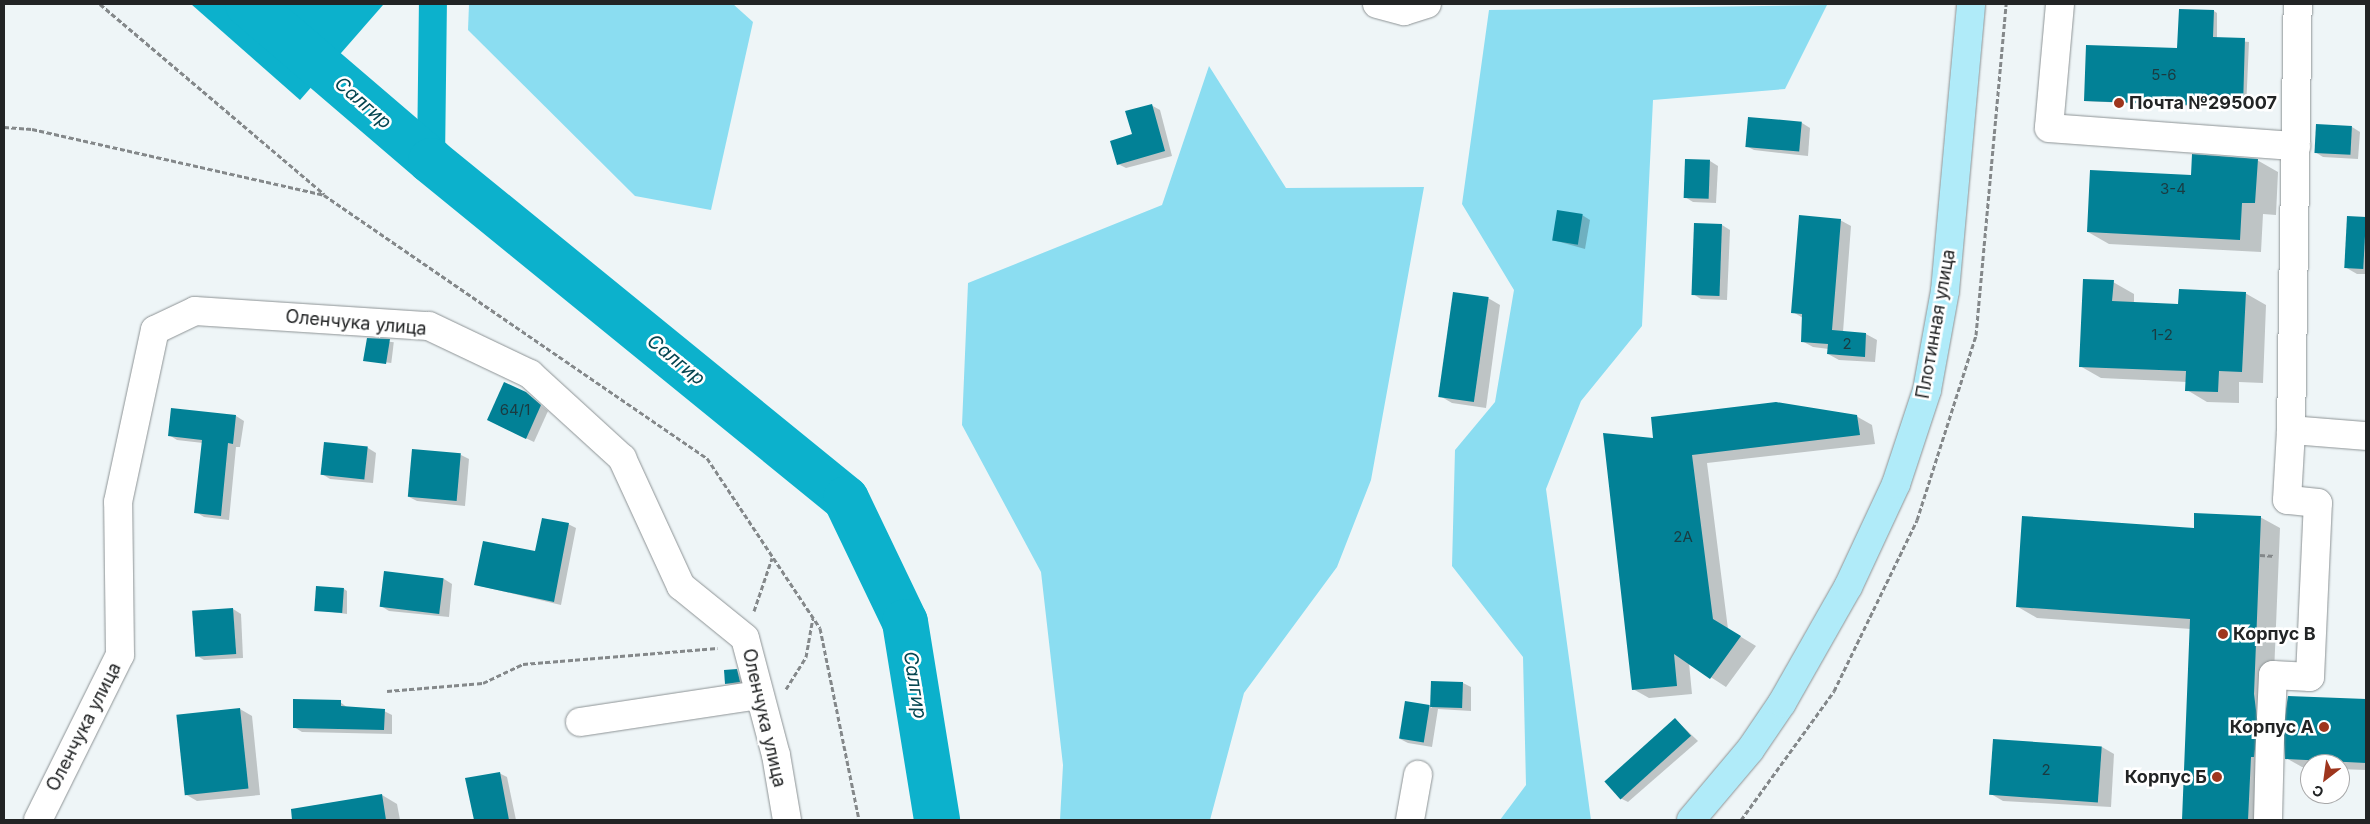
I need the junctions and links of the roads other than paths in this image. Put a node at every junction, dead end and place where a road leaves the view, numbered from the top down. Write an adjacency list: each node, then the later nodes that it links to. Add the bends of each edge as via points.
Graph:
1 (1377, 4): 2 (street, via 1404,11)
2 (1427, 4)
3 (1970, 4): 15 (main road, Плотинная улица, via 1950,241 1927,390 1896,484 1848,587 1782,703 1750,750)
4 (2060, 4): 6 (street, via 2048,128)
5 (2298, 4): 6 (street)
6 (2296, 146): 7 (street)
7 (2291, 430): 8 (street); 16 (street, via 2287,500 2318,503 2310,677 2273,675)
8 (2366, 436)
9 (760, 695): 10 (street); 12 (street, Оленчука улица, via 745,638 681,586 622,458 530,374 429,326 195,311 155,330 118,502 120,655); 13 (street, Оленчука улица, via 776,755)
10 (580, 722)
11 (1418, 775): 14 (street)
12 (38, 820)
13 (787, 820)
14 (1410, 820)
15 (1691, 820)
16 (2268, 820)

